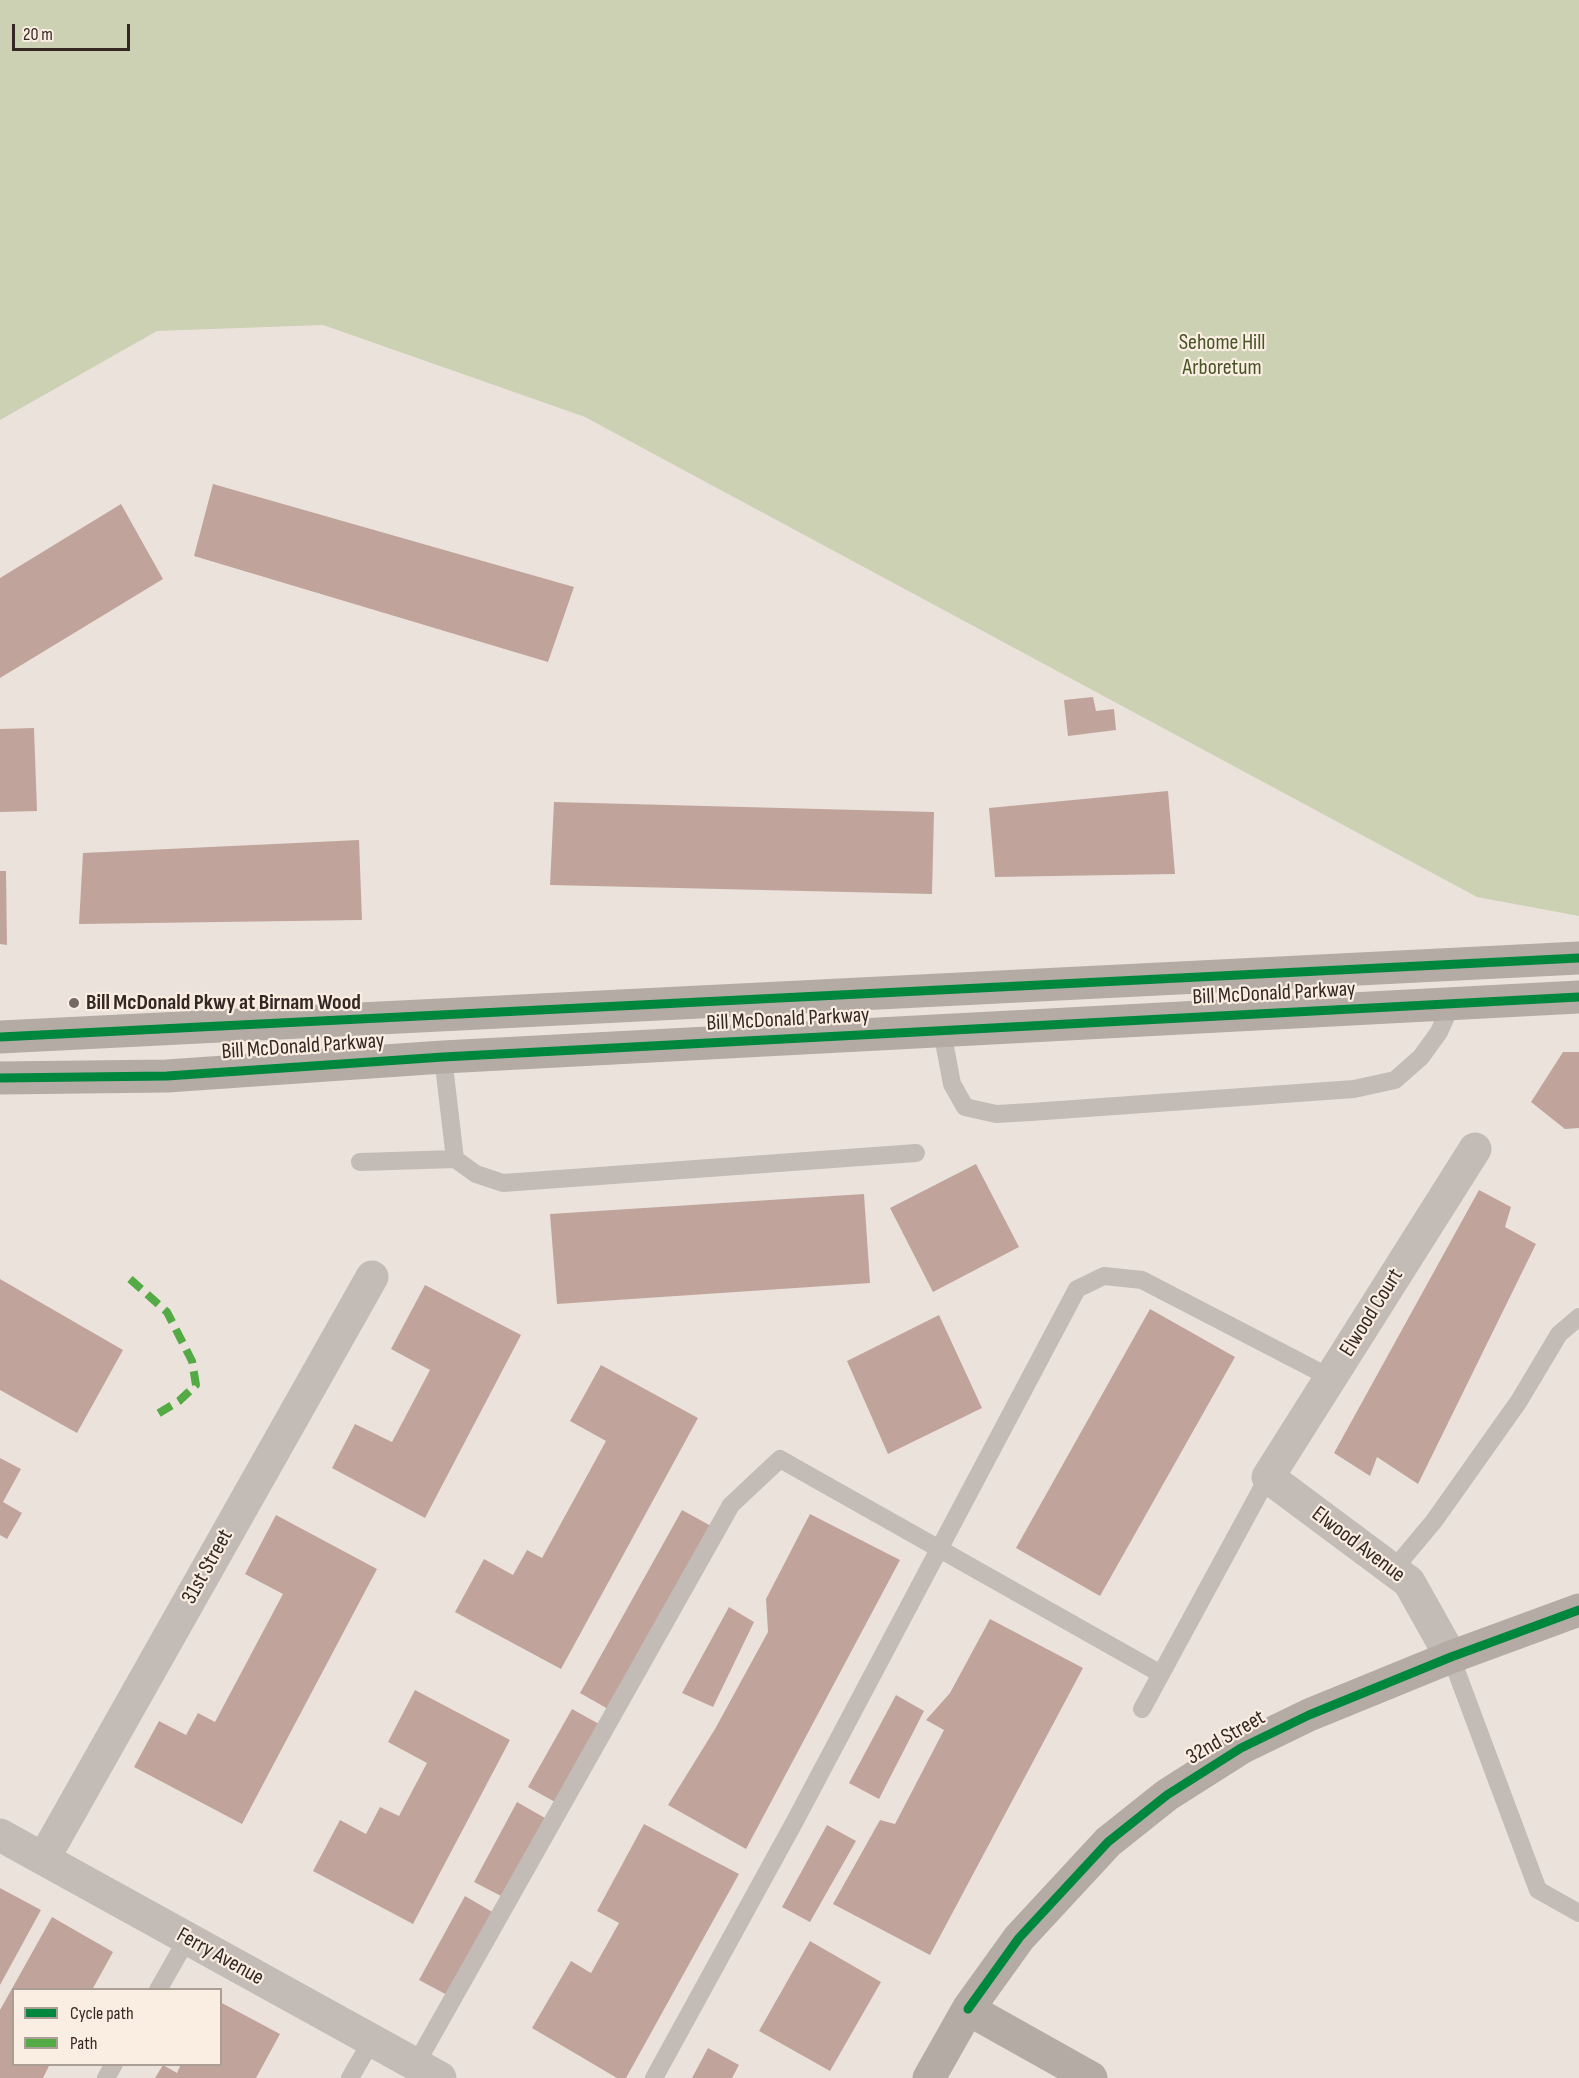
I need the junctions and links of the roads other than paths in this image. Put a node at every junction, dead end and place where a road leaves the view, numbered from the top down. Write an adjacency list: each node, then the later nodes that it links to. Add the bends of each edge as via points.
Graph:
1 (1579, 958): 5 (main road, Bill McDonald Parkway)
2 (1579, 997): 3 (main road, Bill McDonald Parkway)
3 (1452, 1004): 4 (main road, Bill McDonald Parkway); 4 (lane, via 1421,1057 1395,1080 1354,1089 996,1114 965,1107 952,1084)
4 (942, 1031): 6 (main road, Bill McDonald Parkway)
5 (0, 1037)
6 (443, 1057): 7 (main road, Bill McDonald Parkway, via 167,1076); 10 (lane)
7 (0, 1078)
8 (1475, 1149): 14 (street, Elwood Court)
9 (916, 1153): 10 (lane, via 503,1184 476,1174)
10 (455, 1158): 11 (lane)
11 (360, 1162)
12 (372, 1277): 23 (street, 31st Street)
13 (1579, 1317): 17 (lane, via 1559,1334 1519,1401 1434,1521)
14 (1331, 1378): 15 (street, Elwood Court); 16 (lane, via 1142,1280 1104,1276 1077,1289)
15 (1268, 1477): 17 (street, Elwood Avenue); 20 (lane)
16 (938, 1550): 20 (lane); 29 (lane, via 780,1459 731,1505); 31 (lane)
17 (1393, 1570): 19 (street, Elwood Avenue, via 1409,1582)
18 (1579, 1610): 19 (main road, 32nd Street)
19 (1451, 1657): 24 (lane, via 1538,1890); 27 (main road, 32nd Street, via 1309,1715 1241,1748 1167,1795 1108,1842 1019,1938)
20 (1161, 1674): 21 (lane)
21 (1142, 1709)
22 (0, 1835): 23 (street, Ferry Avenue)
23 (44, 1858): 25 (street, Ferry Avenue)
24 (1579, 1913)
25 (187, 1939): 26 (lane); 28 (street, Ferry Avenue)
26 (159, 1988)
27 (968, 2009): 32 (main road, 32nd Street); 33 (main road)
28 (372, 2040): 29 (street, Ferry Avenue); 30 (lane)
29 (428, 2071)
30 (350, 2078)
31 (654, 2078)
32 (929, 2078)
33 (1092, 2078)

